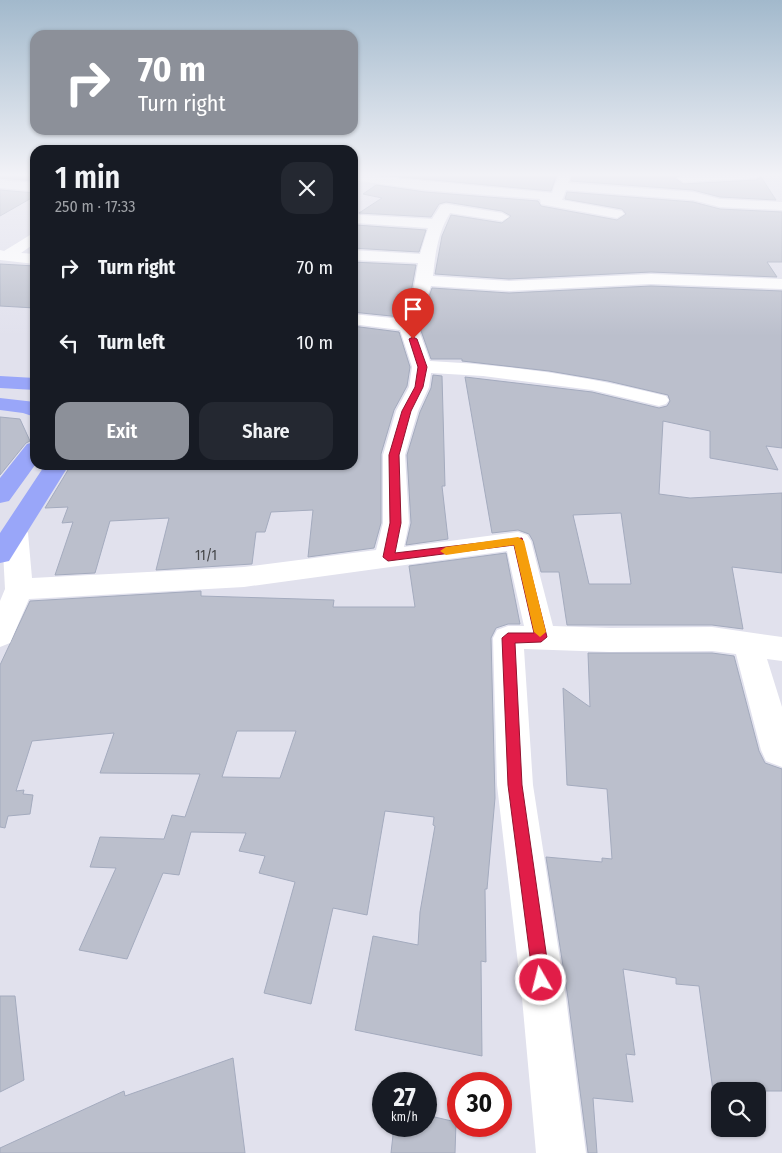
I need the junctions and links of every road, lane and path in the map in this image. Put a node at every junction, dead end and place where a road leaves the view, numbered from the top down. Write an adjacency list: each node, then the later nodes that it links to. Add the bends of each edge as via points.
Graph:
1 (435, 228): 6 (street)
2 (30, 239): 4 (street)
3 (358, 255): 6 (street)
4 (3, 256): 5 (street)
5 (30, 259)
6 (426, 259): 7 (street)
7 (426, 281): 8 (street, via 509,286 651,280); 10 (street)
8 (782, 284)
9 (358, 320): 10 (street)
10 (408, 325): 11 (street)
11 (422, 367): 14 (street, via 483,370 592,384); 21 (street, via 419,387 407,411 394,455 396,523)
12 (0, 382): 13 (main road)
13 (30, 384)
14 (659, 400)
15 (0, 404): 16 (main road)
16 (30, 409)
17 (30, 455): 19 (main road)
18 (54, 470): 20 (main road)
19 (0, 495)
20 (8, 543): 22 (street)
21 (388, 557): 22 (street, via 244,577); 24 (street, via 518,541)
22 (19, 589): 23 (street)
23 (0, 635)
24 (541, 637): 25 (street, via 712,639); 28 (street, via 508,638 515,785)
25 (748, 644): 26 (street); 27 (street, via 778,750)
26 (782, 649)
27 (782, 752)
28 (561, 1153)

